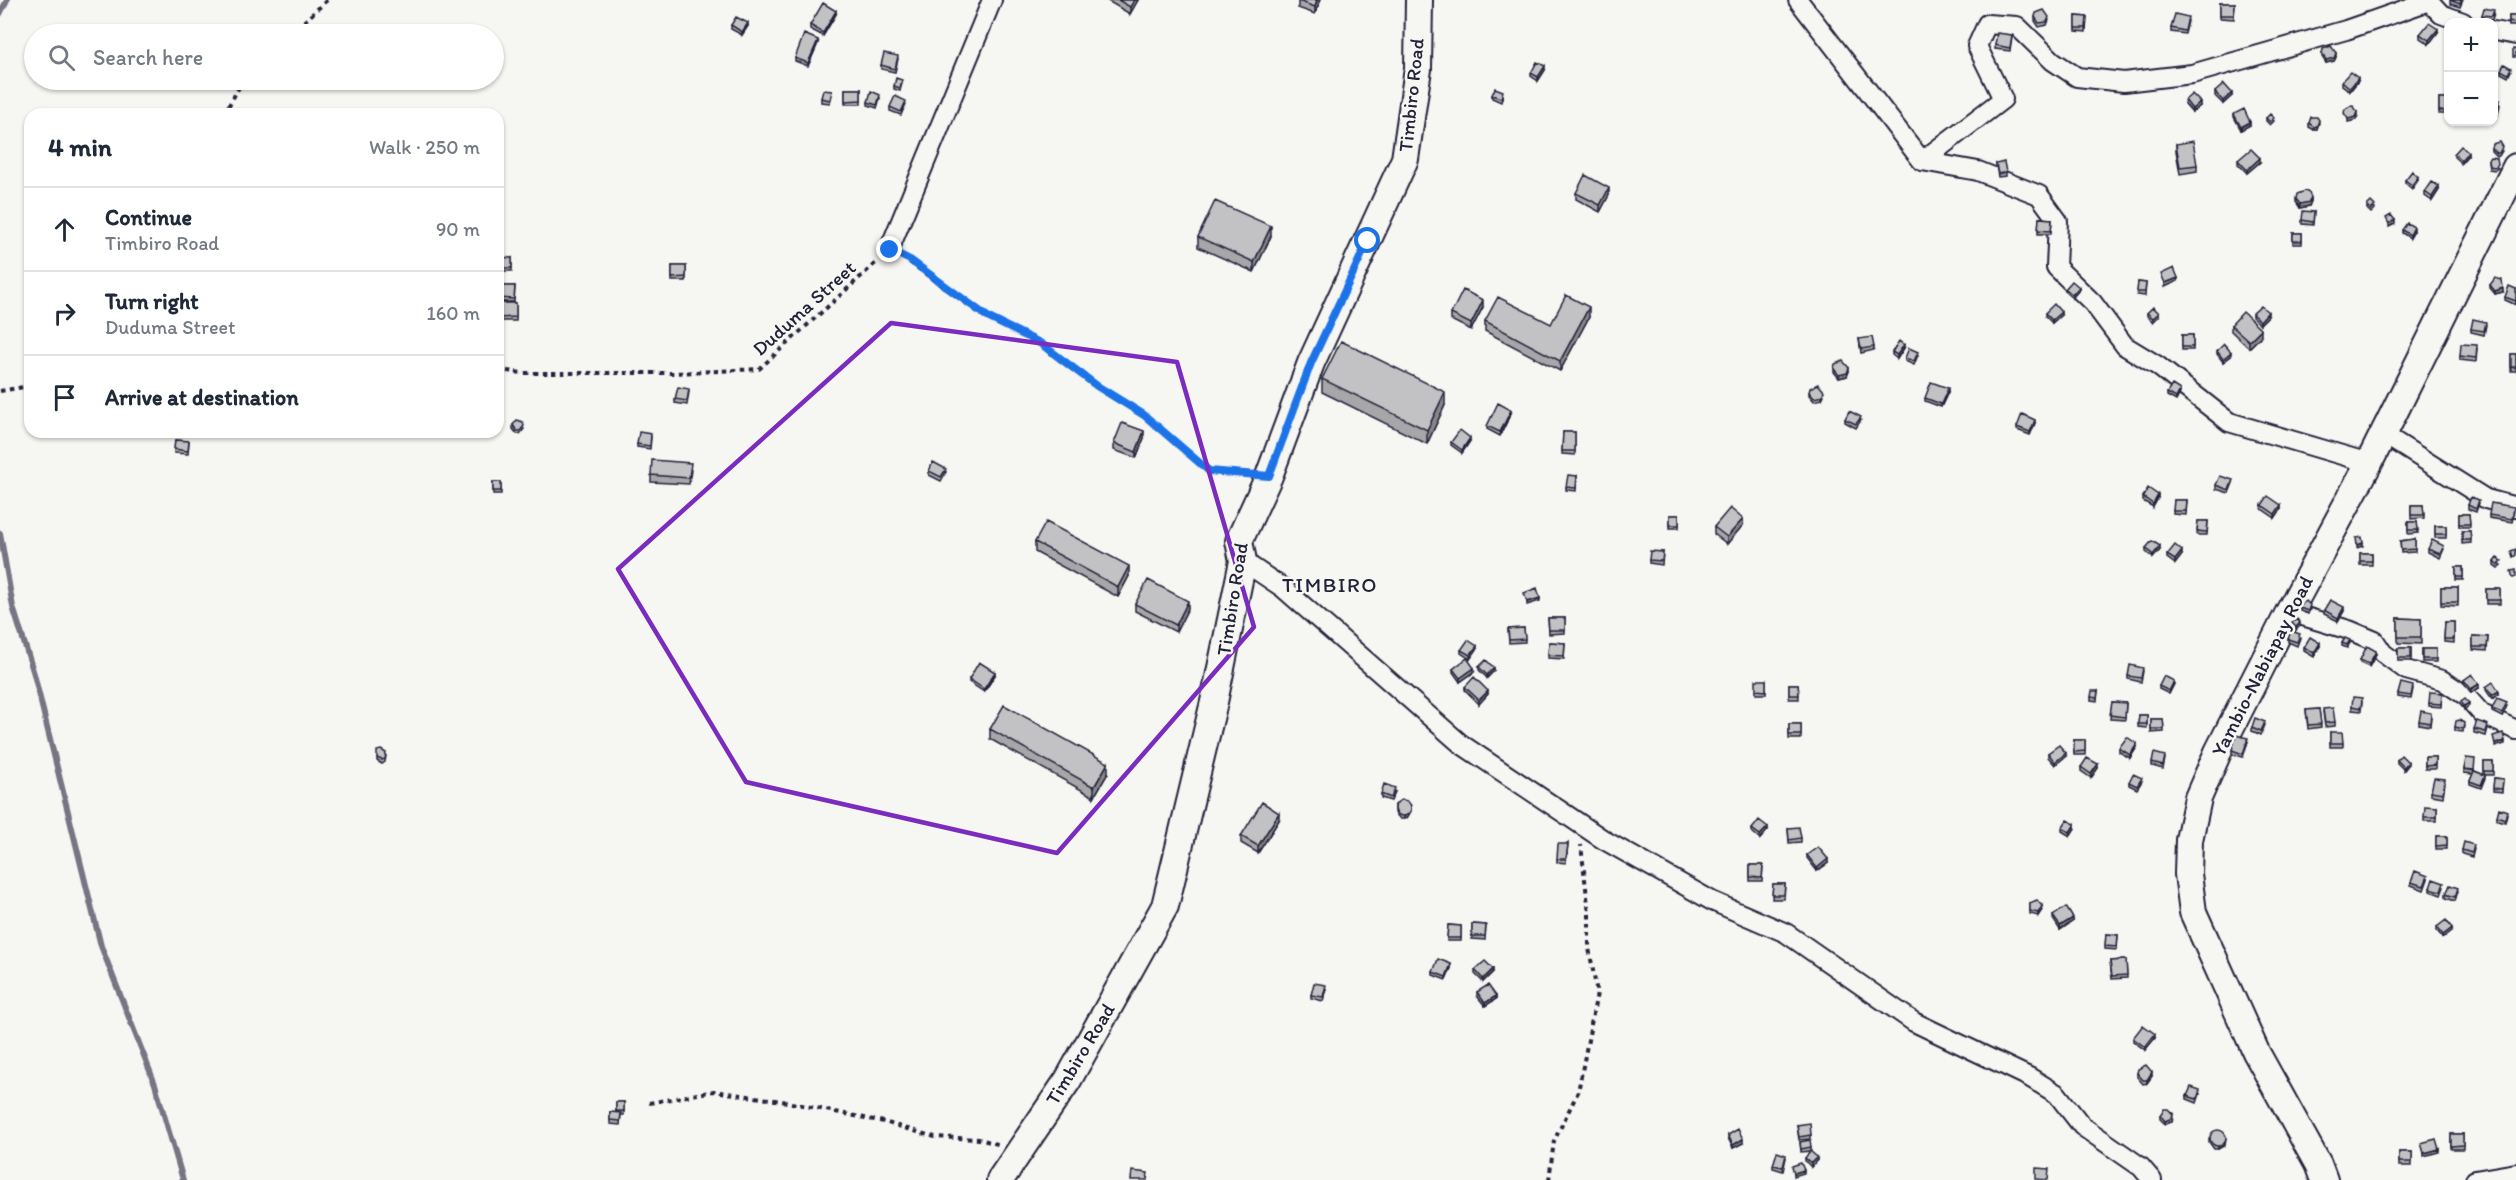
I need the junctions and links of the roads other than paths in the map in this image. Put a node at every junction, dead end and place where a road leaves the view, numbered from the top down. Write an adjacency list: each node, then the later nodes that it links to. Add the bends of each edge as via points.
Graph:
1 (992, 0): 9 (street)
2 (1419, 0): 13 (street, Timbiro Road, via 1418,69 1405,159 1311,363 1269,476 1239,541)
3 (1798, 0): 7 (street)
4 (2452, 18): 7 (street, via 2441,14 2430,2 2192,74 2124,82 2077,77 2017,26 1987,24 1977,46 2003,99)
5 (2498, 32): 6 (street)
6 (2516, 35)
7 (1922, 161): 11 (street, via 1978,171 2039,195 2058,221 2056,267 2093,303 2125,346 2158,366 2229,422)
8 (2516, 167): 10 (street, Yambio-Nabiapay Road)
9 (890, 250)
10 (2383, 434): 11 (street, Yambio-Nabiapay Road); 12 (street, via 2486,499)
11 (2369, 463): 14 (street, Yambio-Nabiapay Road)
12 (2516, 507)
13 (1243, 561): 17 (street, Timbiro Road, via 1165,906 1068,1080); 18 (street, via 1283,588 1461,744 1579,823 1712,901 1786,933 1914,1022 2057,1094 2082,1126 2141,1167)
14 (2289, 612): 15 (street, via 2375,641 2383,653 2406,670 2442,680 2466,696 2482,714); 19 (street, Yambio-Nabiapay Road, via 2198,798 2189,840 2188,874 2193,912 2256,1052)
15 (2516, 730)
16 (2516, 1173): 20 (street)
17 (1000, 1180)
18 (2152, 1180)
19 (2324, 1180)
20 (2475, 1180)

